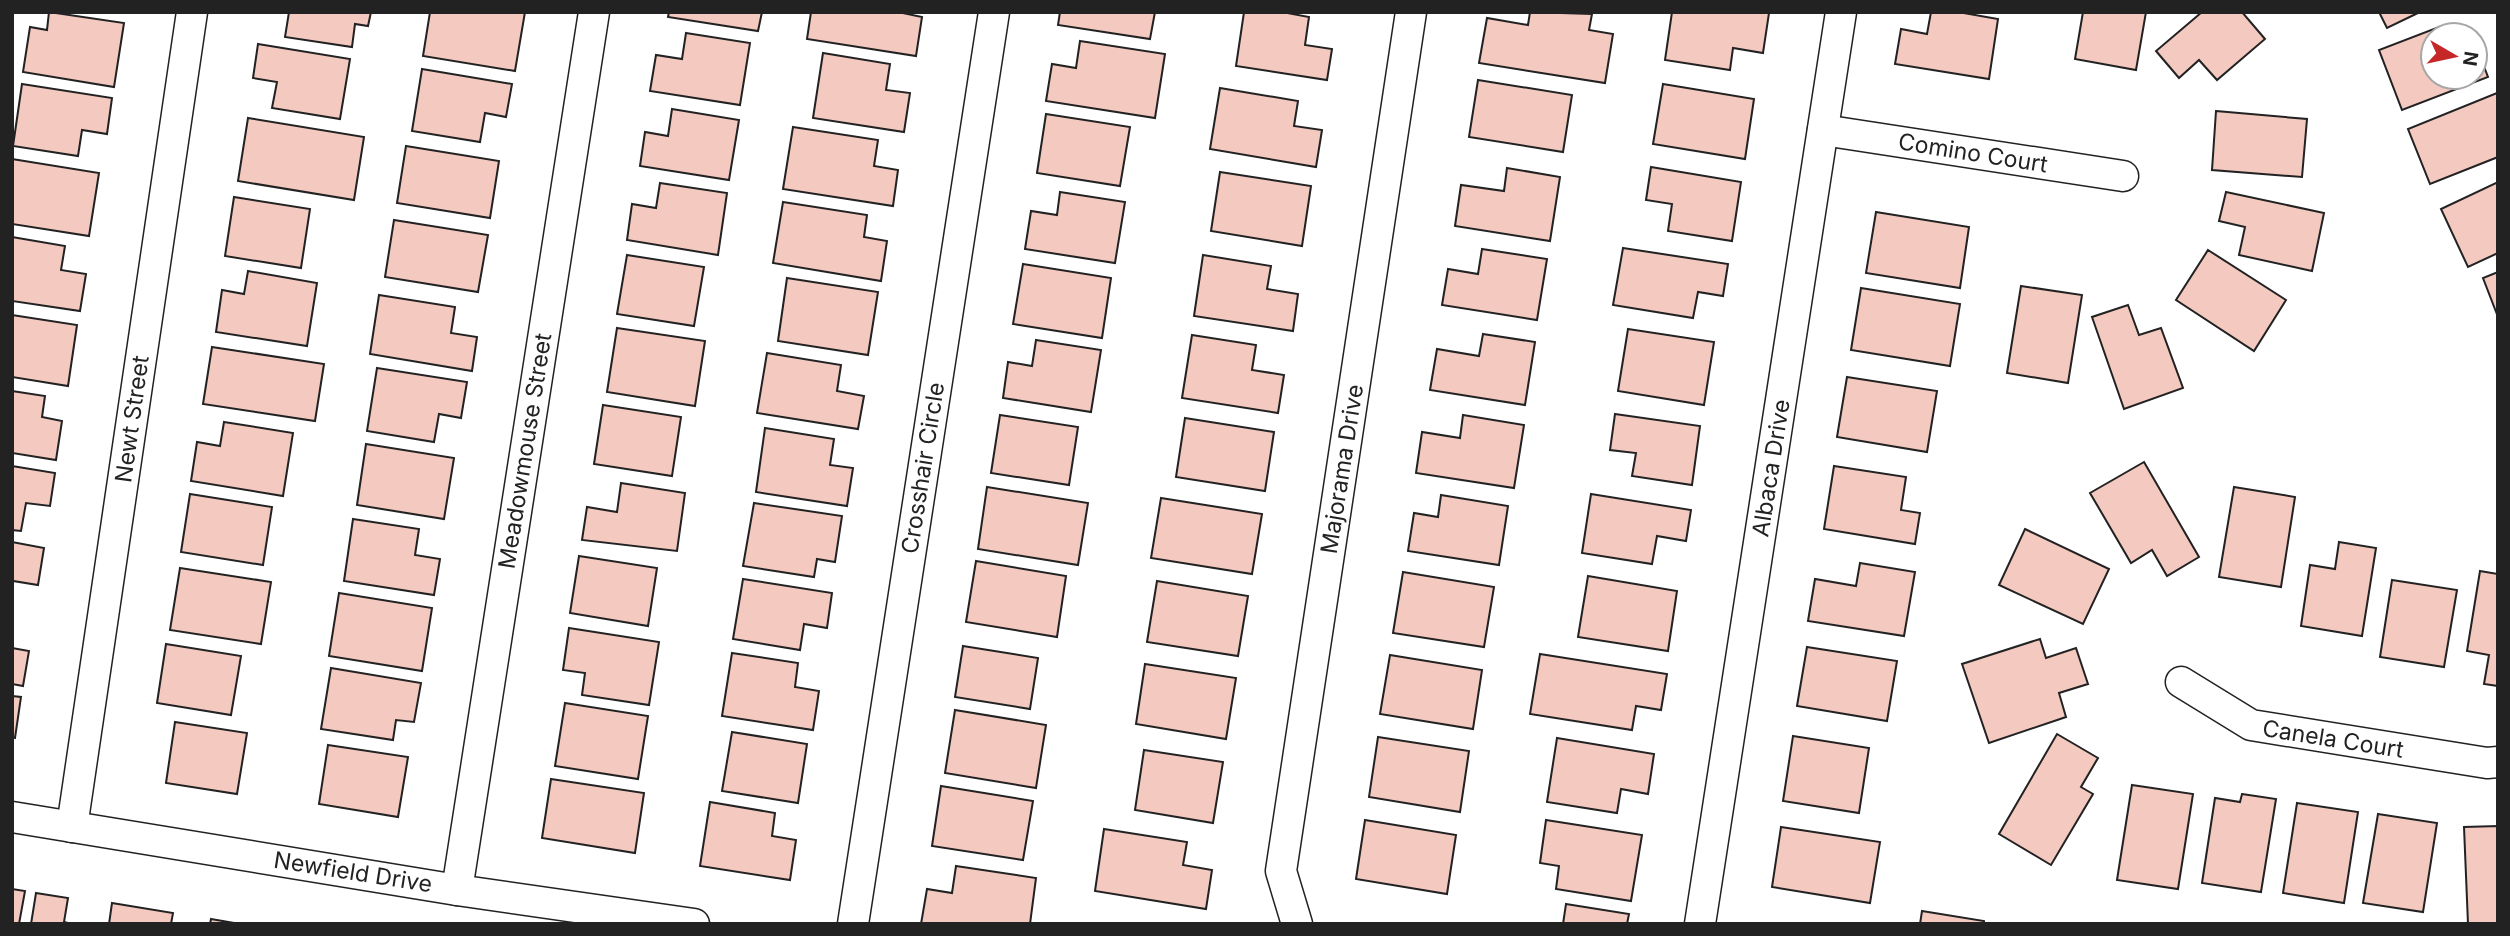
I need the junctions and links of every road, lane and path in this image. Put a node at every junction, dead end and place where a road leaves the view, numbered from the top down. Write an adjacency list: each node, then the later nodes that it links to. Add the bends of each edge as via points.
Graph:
1 (192, 12): 11 (street, Newt Street)
2 (594, 12): 12 (street, Meadowmouse Street)
3 (994, 12): 14 (street, Crosshair Circle)
4 (1411, 12): 15 (street, Majorama Drive, via 1281,871)
5 (1841, 12): 6 (street, Albaca Drive)
6 (1824, 130): 7 (street, Comino Court); 16 (street, Albaca Drive)
7 (2123, 176)
8 (2180, 682): 9 (street, Canela Court, via 2251,725)
9 (2498, 761)
10 (12, 817): 11 (street, Newfield Drive)
11 (72, 827): 12 (street, Newfield Drive)
12 (457, 890): 13 (street, Newfield Drive)
13 (694, 924)
14 (853, 924)
15 (1297, 924)
16 (1700, 924)

